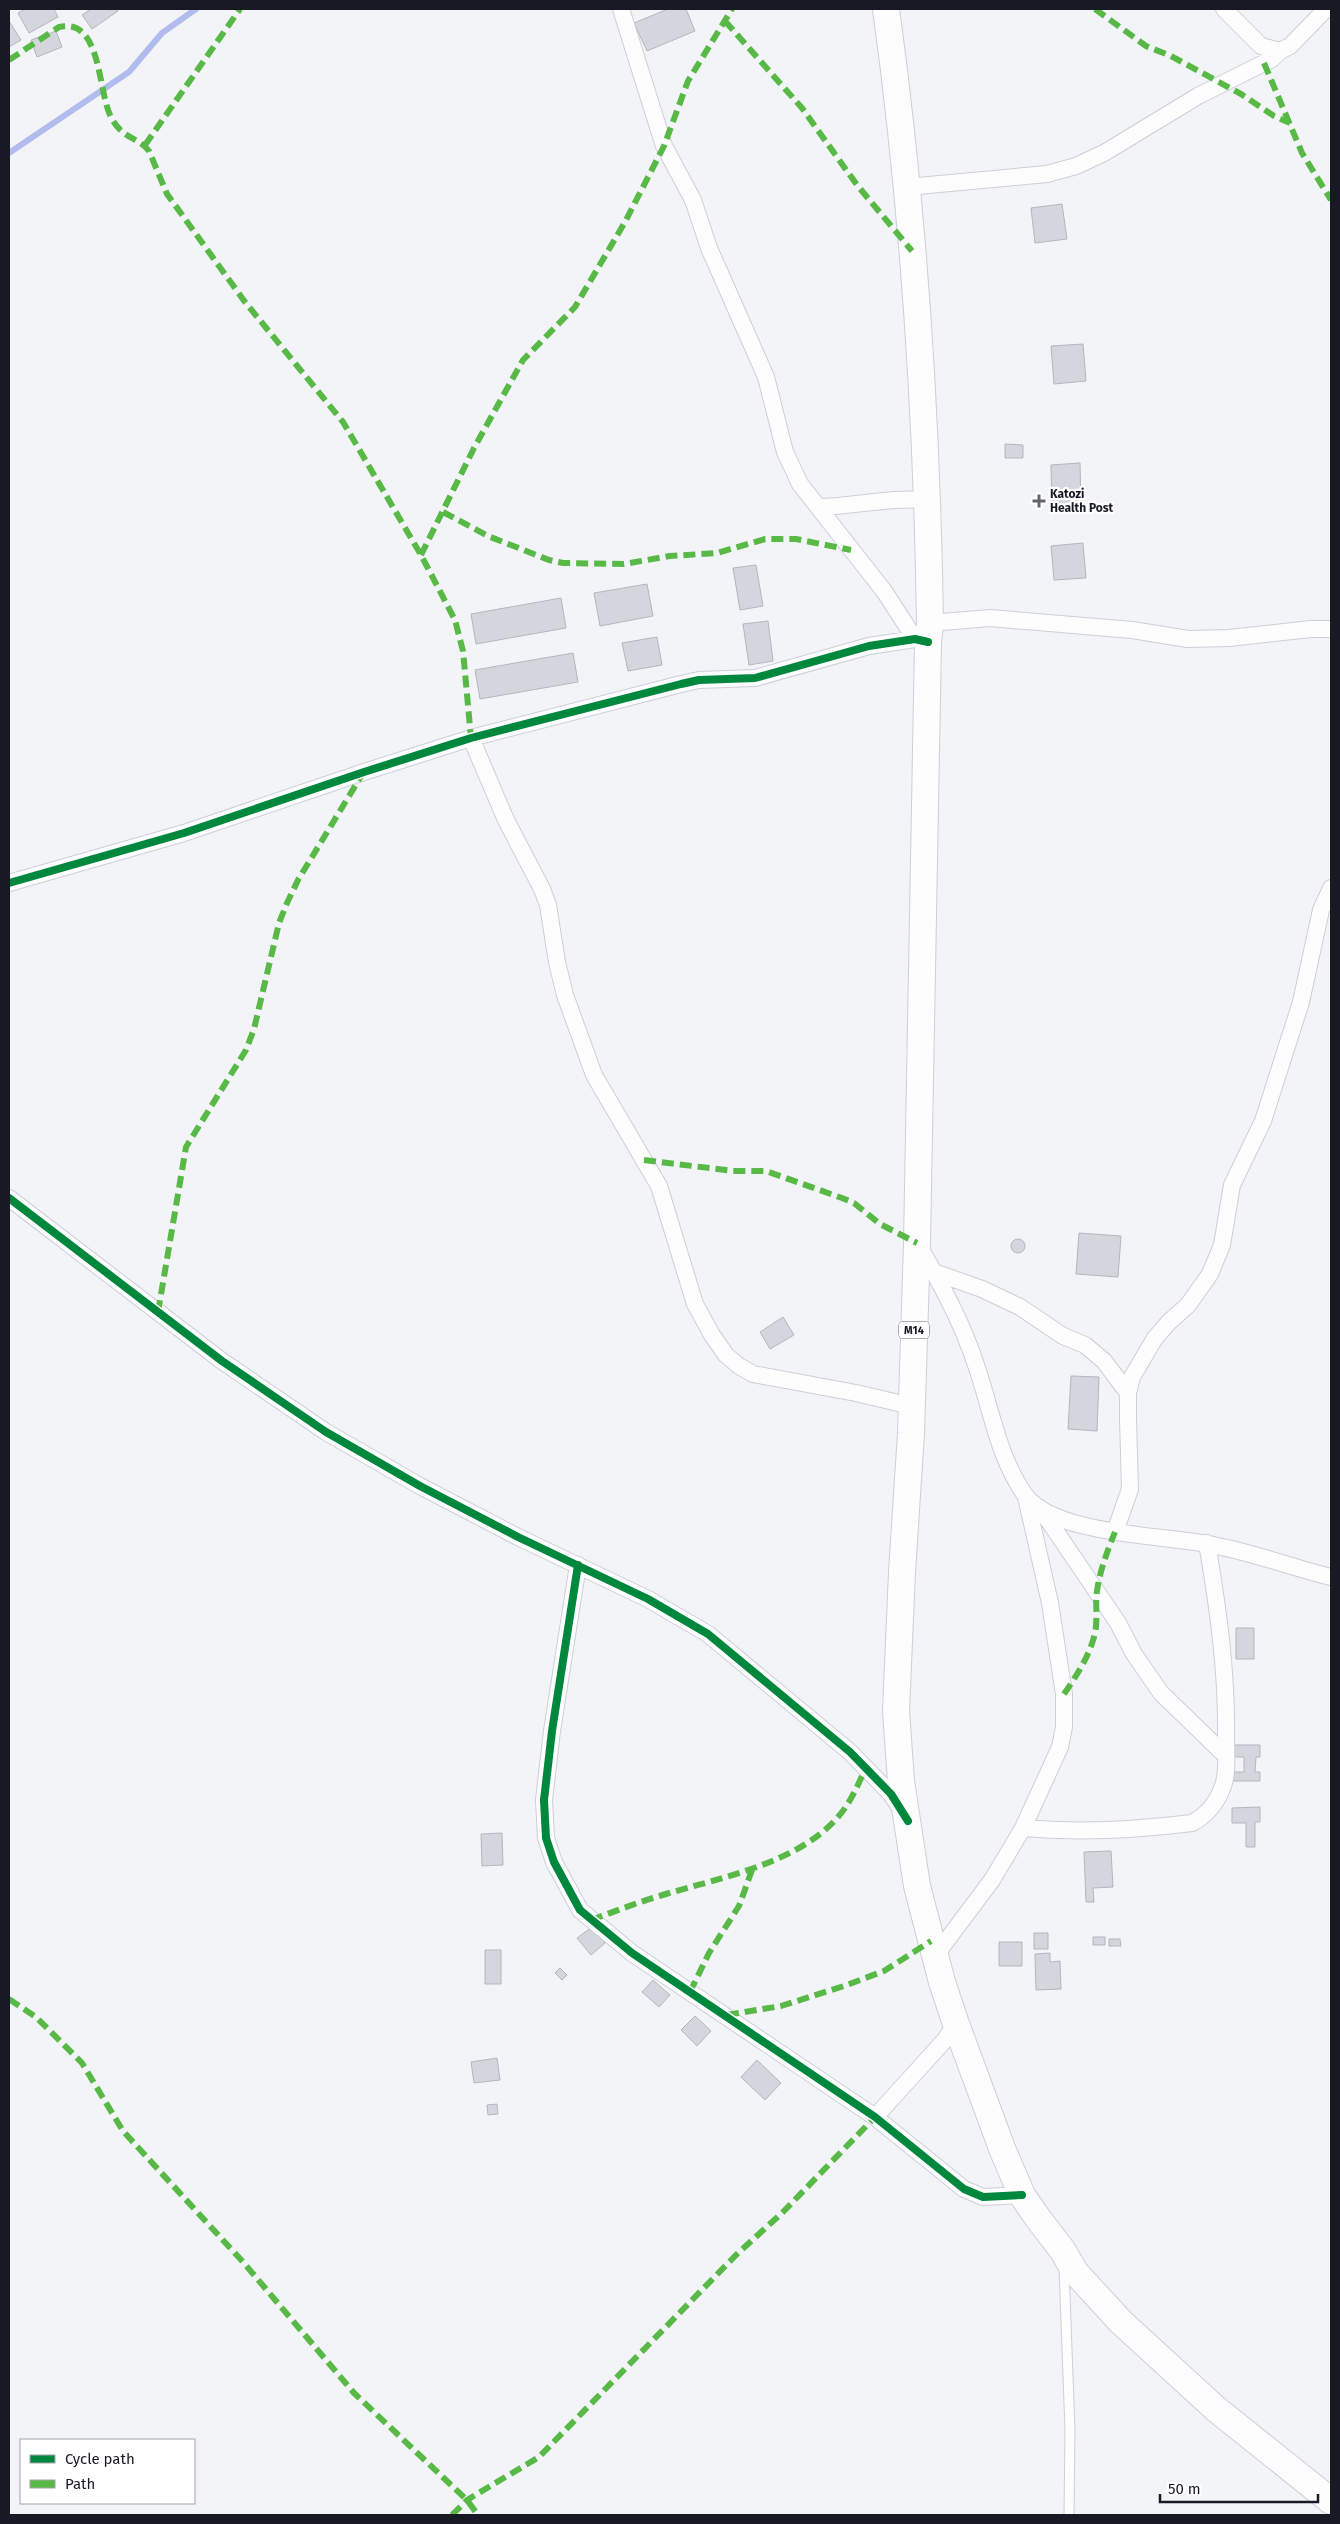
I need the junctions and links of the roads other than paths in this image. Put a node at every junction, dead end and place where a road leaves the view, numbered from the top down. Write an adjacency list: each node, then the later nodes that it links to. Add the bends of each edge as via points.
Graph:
1 (621, 9): 8 (street, via 664,146 692,200 709,248 766,376 785,452 800,484)
2 (886, 9): 6 (main road, M14)
3 (1224, 9): 5 (street, via 1261,46)
4 (1326, 9): 5 (street)
5 (1280, 52): 6 (street, via 1272,60 1164,115 1104,153 1076,166 1046,174)
6 (907, 187): 7 (main road, M14)
7 (928, 500): 8 (street, via 889,499); 10 (main road, M14)
8 (819, 507): 10 (street, via 884,592)
9 (1331, 629): 10 (street, via 1188,639 1122,629 990,618)
10 (924, 635): 11 (street, via 869,646 755,678 699,680); 15 (main road, M14)
11 (472, 738): 12 (street, via 184,834); 18 (street, via 506,820 545,897 565,996 594,1075 659,1186 695,1304 712,1335 733,1361 753,1374)
12 (9, 883)
13 (1331, 888): 17 (street, via 1321,910 1301,1002 1263,1121 1232,1185 1222,1245 1210,1274 1188,1305 1155,1338 1132,1377)
14 (9, 1198): 23 (street, via 222,1361 326,1432 420,1486)
15 (917, 1243): 16 (street); 18 (main road, M14)
16 (934, 1272): 17 (street, via 1012,1303 1064,1336 1085,1345 1104,1361); 19 (street, via 976,1363 1000,1443 1014,1478)
17 (1128, 1393): 21 (street, via 1130,1489)
18 (911, 1406): 26 (main road, M14, via 896,1711 901,1781)
19 (1026, 1496): 20 (street); 27 (street, via 1050,1603 1065,1708 1060,1747)
20 (1042, 1511): 21 (street); 25 (street, via 1161,1693)
21 (1115, 1532): 22 (street)
22 (1207, 1544): 24 (street); 25 (street, via 1224,1652)
23 (578, 1565): 26 (street, via 648,1599 708,1634 855,1757 891,1794); 30 (street, via 544,1800 546,1838 568,1889 580,1910 632,1953)
24 (1331, 1578)
25 (1226, 1756): 27 (street, via 1223,1785 1215,1802 1206,1815 1192,1823 1094,1830)
26 (908, 1821): 28 (main road, M14, via 917,1886)
27 (1023, 1828): 28 (street, via 992,1880)
28 (935, 1956): 29 (main road, M14)
29 (956, 2024): 30 (street); 31 (main road, M14)
30 (875, 2117): 31 (street, via 952,2181 973,2194 983,2197)
31 (1022, 2195): 32 (main road, M14)
32 (1063, 2251): 33 (main road, M14, via 1075,2272 1122,2322 1216,2409); 34 (lane, via 1070,2430)
33 (1331, 2501)
34 (1069, 2515)

